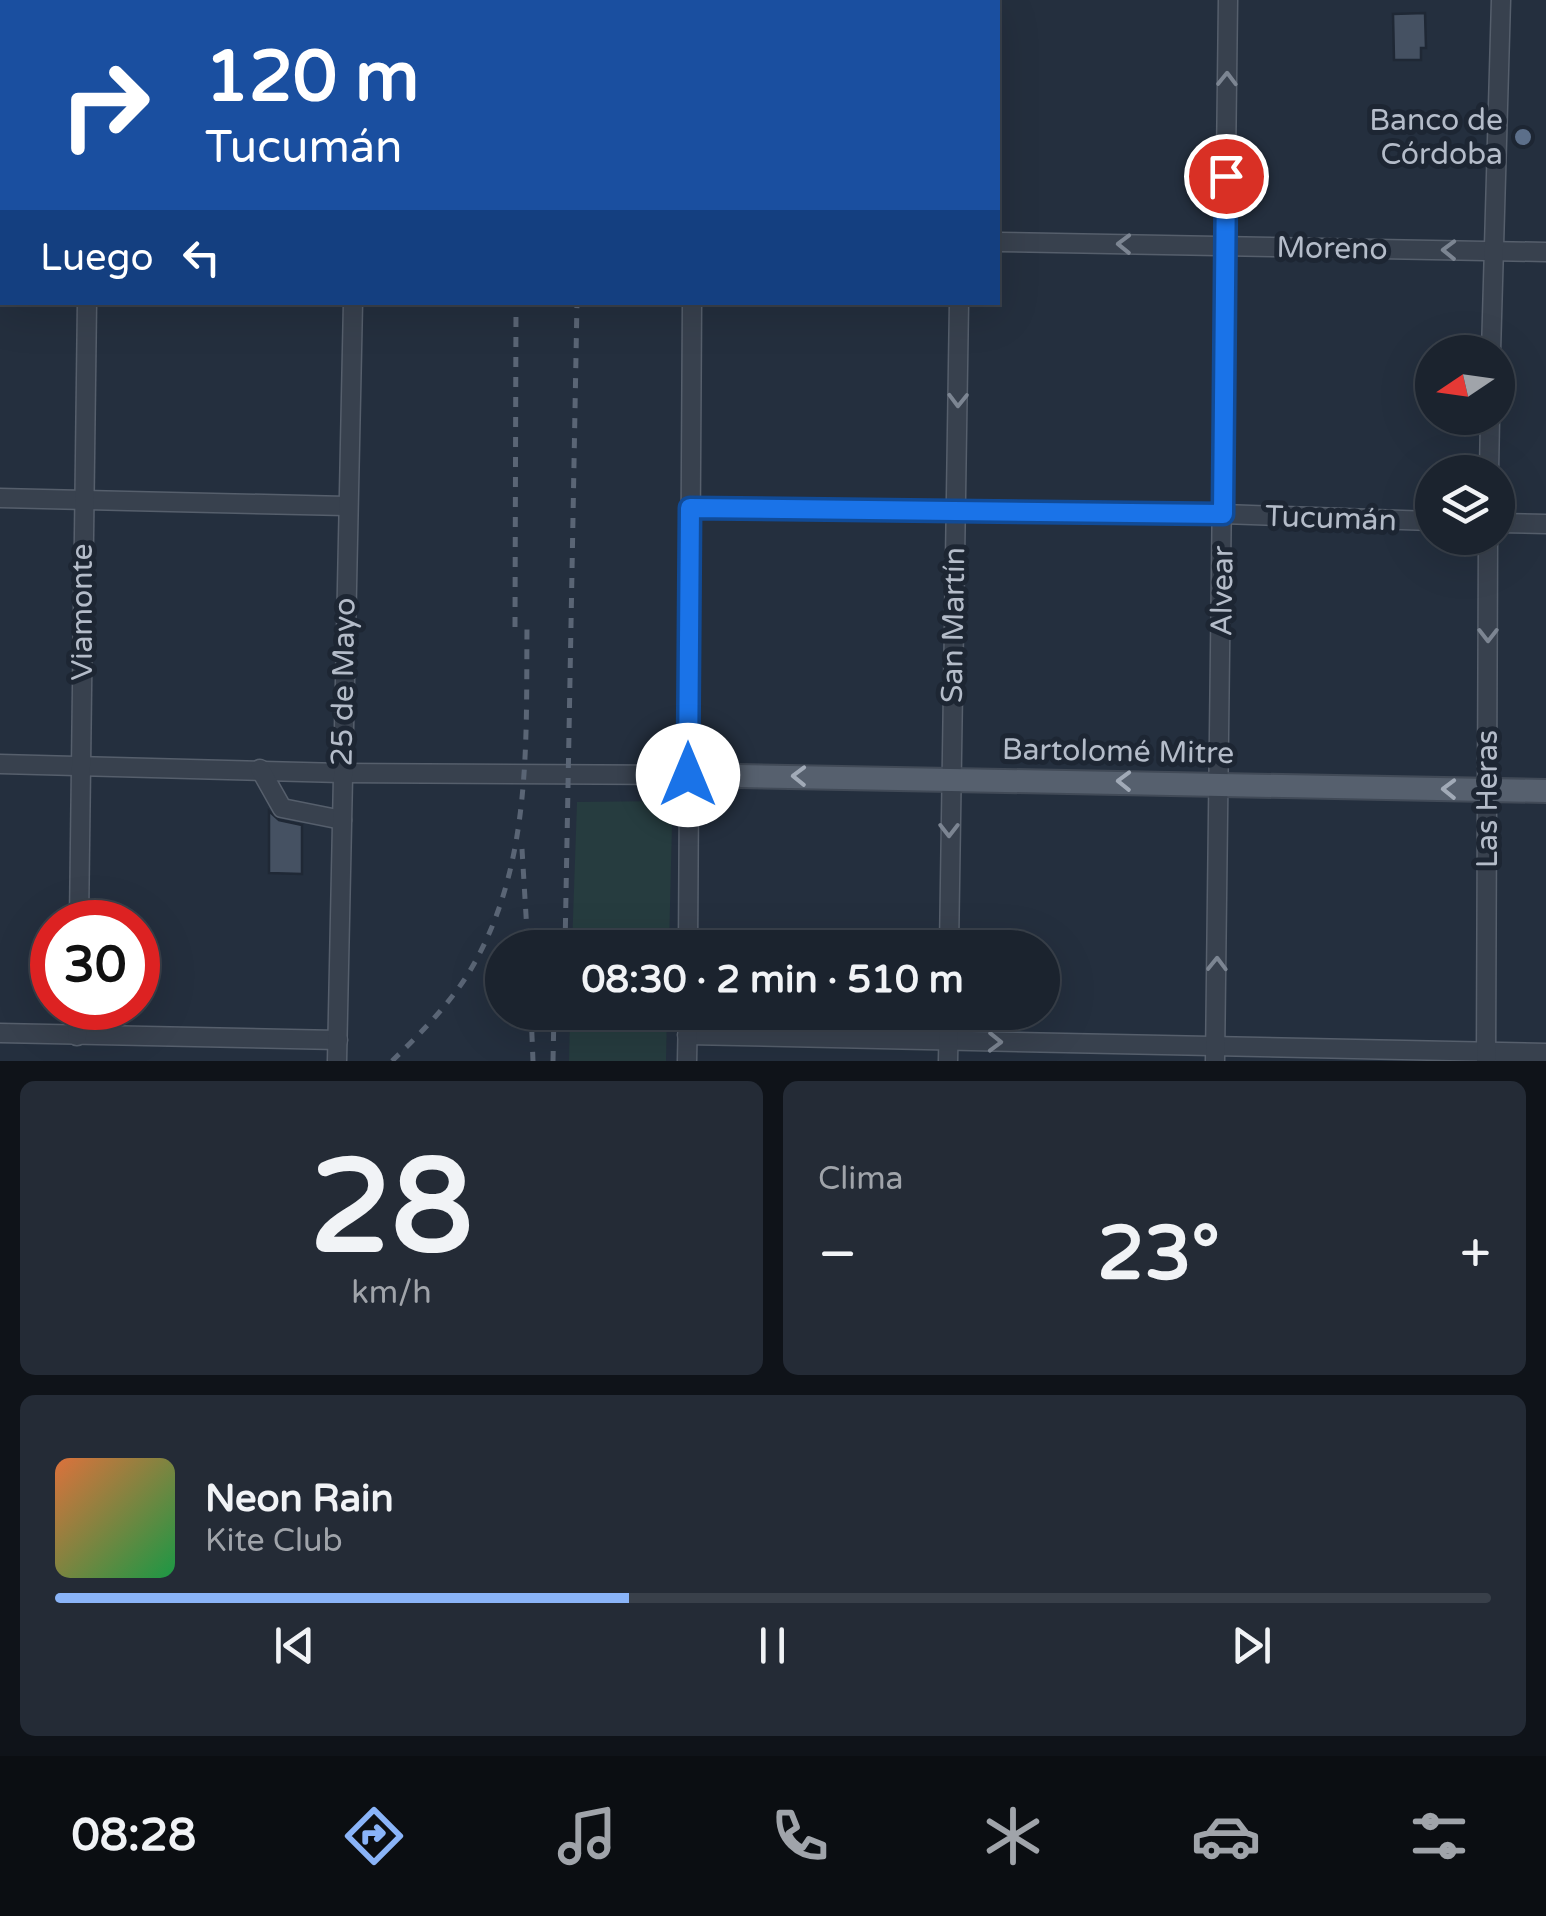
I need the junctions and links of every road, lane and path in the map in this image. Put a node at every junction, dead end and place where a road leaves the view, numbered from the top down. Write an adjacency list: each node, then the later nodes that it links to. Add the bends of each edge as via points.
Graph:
1 (1228, 0): 4 (street, Alvear, one-way to 1)
2 (1501, 0): 5 (street)
3 (1000, 242): 4 (street, Moreno, one-way to 3)
4 (1226, 246): 5 (street, Moreno, one-way to 4); 17 (street, Alvear)
5 (1493, 250): 6 (street, Moreno); 11 (street)
6 (1546, 252)
7 (87, 305): 13 (street, Viamonte)
8 (353, 305): 14 (street, 25 de Mayo)
9 (692, 305): 15 (street)
10 (959, 305): 16 (street, San Martín, one-way to 16)
11 (1491, 335)
12 (0, 498): 13 (street)
13 (82, 501): 14 (street); 23 (street, Viamonte)
14 (346, 506): 25 (street, 25 de Mayo)
15 (690, 508): 16 (street, Tucumán); 26 (street)
16 (956, 512): 17 (street, Tucumán); 27 (street, San Martín)
17 (1223, 514): 18 (street, Tucumán); 28 (street, Alvear)
18 (1415, 520)
19 (1515, 523): 20 (street)
20 (1546, 524)
21 (1488, 555): 29 (street, Las Heras, one-way to 29)
22 (0, 764): 23 (street)
23 (81, 767): 24 (street); 32 (street, Viamonte)
24 (260, 769): 25 (street); 31 (street, via 282,808)
25 (341, 774): 26 (street); 31 (street, 25 de Mayo)
26 (688, 775): 27 (main road, Bartolomé Mitre, one-way to 26); 33 (street)
27 (950, 778): 28 (main road, Bartolomé Mitre, one-way to 27); 34 (street, San Martín, one-way to 34)
28 (1220, 784): 29 (main road, Bartolomé Mitre, one-way to 28); 44 (street, Alvear, one-way to 28)
29 (1487, 790): 30 (main road, Bartolomé Mitre); 45 (street, Las Heras)
30 (1546, 791)
31 (342, 820): 41 (street, 25 de Mayo)
32 (79, 900)
33 (688, 930)
34 (949, 930)
35 (78, 1030): 39 (street)
36 (688, 1030): 40 (street)
37 (948, 1030): 42 (street)
38 (0, 1033): 39 (street)
39 (78, 1036): 41 (street)
40 (688, 1036): 42 (street); 47 (street)
41 (338, 1040): 46 (street, 25 de Mayo)
42 (948, 1041): 44 (street, one-way to 44); 48 (street)
43 (1546, 1053): 45 (street)
44 (1215, 1054): 45 (street)
45 (1486, 1056)
46 (337, 1061)
47 (687, 1061)
48 (948, 1061)

